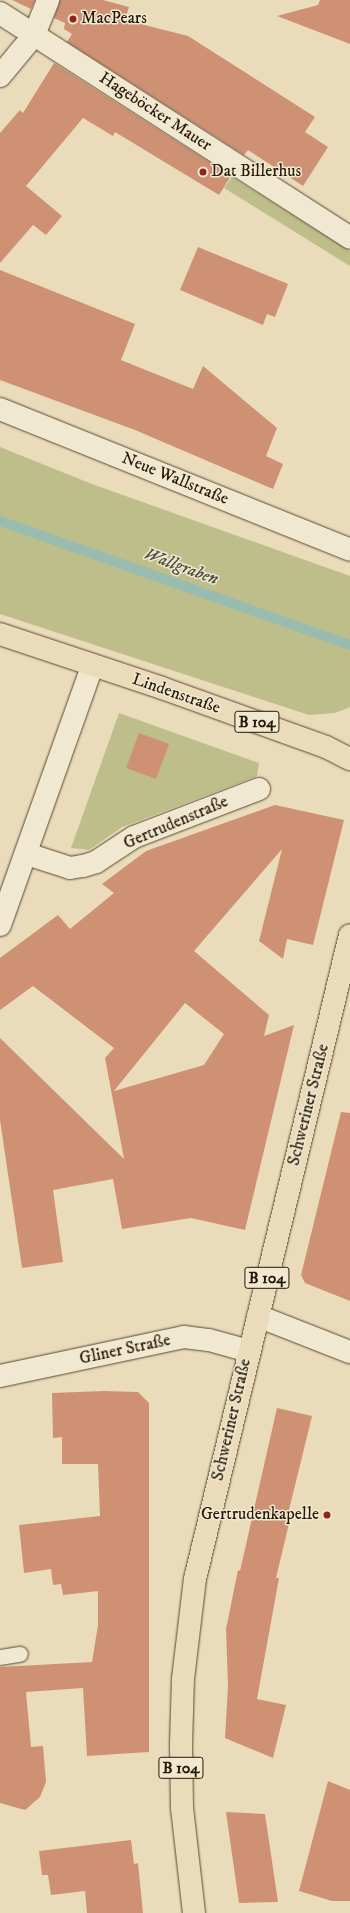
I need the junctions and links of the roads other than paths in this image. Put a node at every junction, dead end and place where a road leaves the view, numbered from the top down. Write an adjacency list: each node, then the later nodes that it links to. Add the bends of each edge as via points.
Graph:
1 (48, 0): 3 (street)
2 (0, 13): 3 (street, Hageböcker Mauer)
3 (34, 35): 4 (street); 5 (street, Hageböcker Mauer)
4 (0, 76)
5 (350, 238)
6 (0, 408): 7 (street, Neue Wallstraße)
7 (350, 550)
8 (0, 634): 9 (main road, Lindenstraße / B 104)
9 (92, 666): 10 (main road, Lindenstraße / B 104, via 326,747); 12 (street)
10 (350, 759)
11 (259, 789): 12 (street, Gertrudenstraße, via 134,837 96,862 83,866 70,868)
12 (27, 854): 13 (street)
13 (0, 925)
14 (350, 935): 15 (main road, Schweriner Straße / B 104)
15 (258, 1316): 16 (main road, Schweriner Straße / B 104); 17 (street)
16 (249, 1351): 18 (street, Gliner Straße, via 209,1340 184,1337); 21 (main road, Schweriner Straße / B 104, via 195,1579 183,1679 182,1808)
17 (350, 1352)
18 (0, 1376)
19 (20, 1654): 20 (lane)
20 (0, 1657)
21 (194, 1913)

